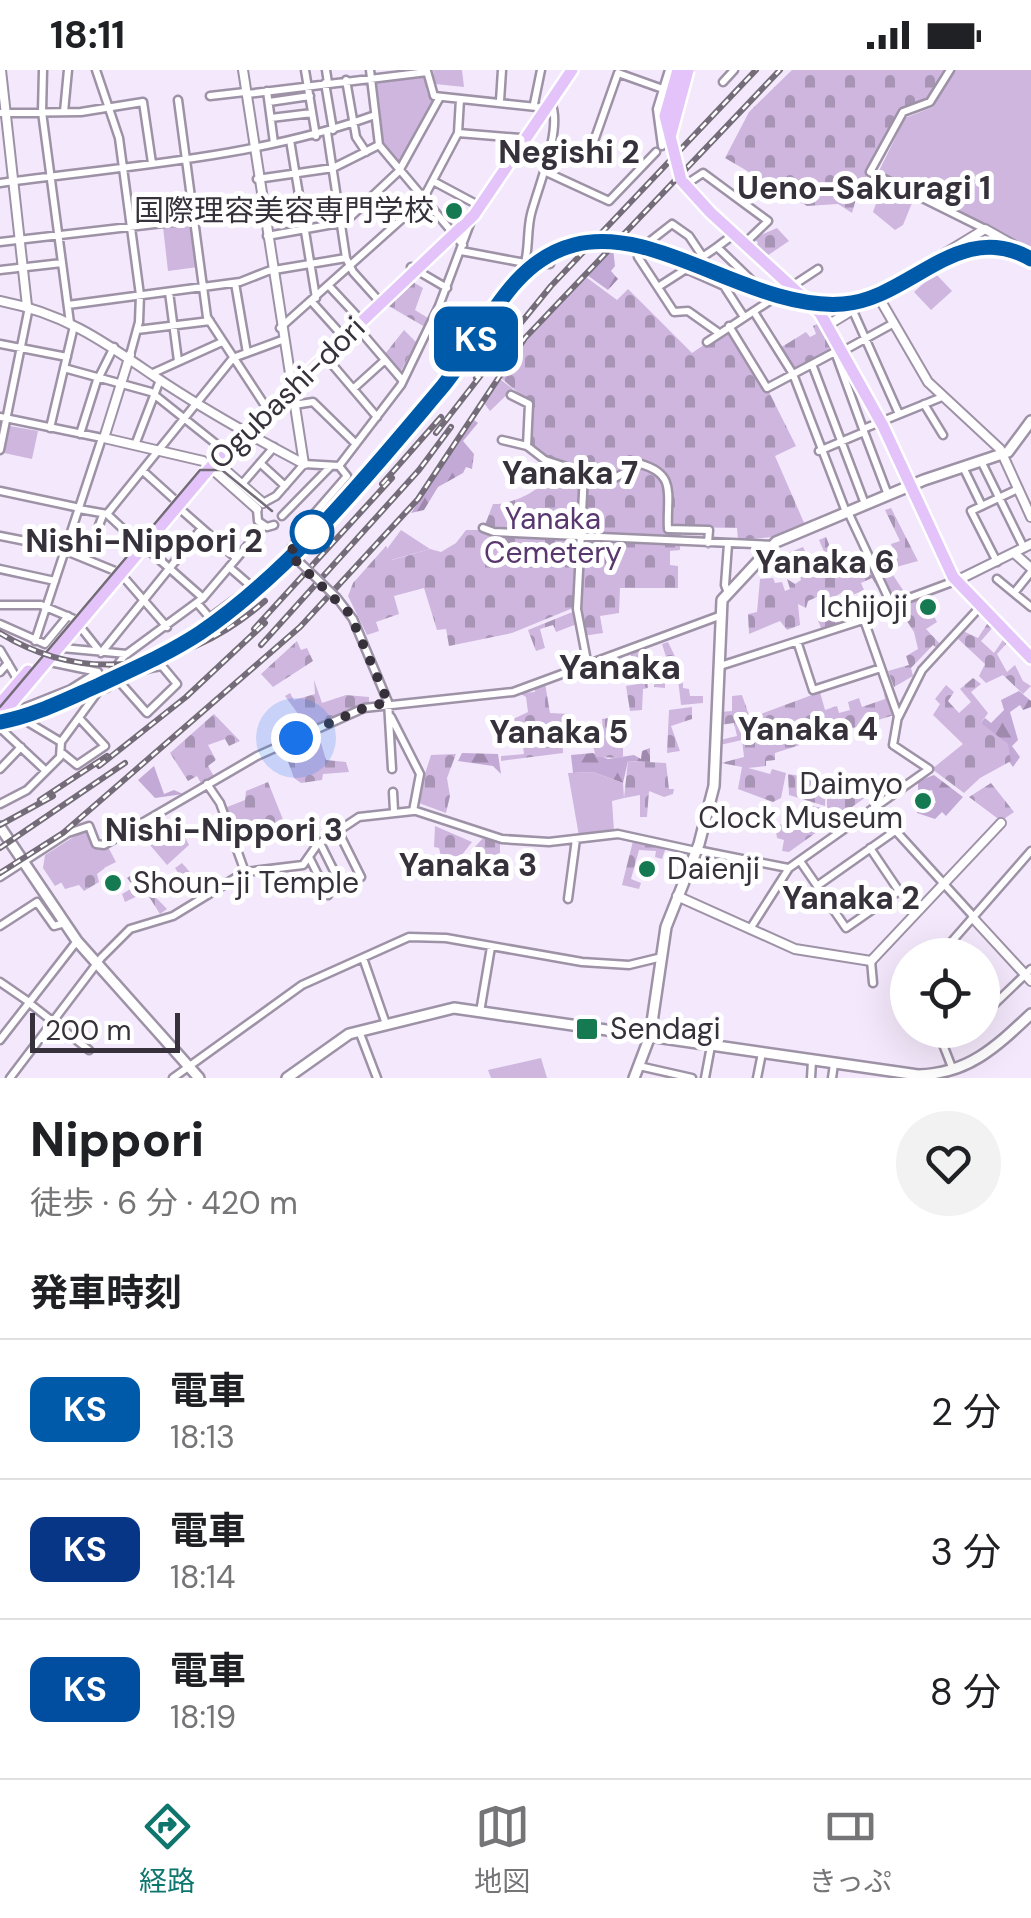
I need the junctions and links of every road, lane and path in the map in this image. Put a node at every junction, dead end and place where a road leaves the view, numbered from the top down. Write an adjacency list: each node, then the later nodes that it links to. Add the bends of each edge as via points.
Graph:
1 (0, 70): 35 (street)
2 (43, 70): 33 (street)
3 (68, 70): 34 (street)
4 (96, 70): 32 (street)
5 (243, 70): 22 (street)
6 (305, 70): 19 (street)
7 (326, 70): 18 (street)
8 (502, 70): 29 (street)
9 (541, 70): 31 (street)
10 (568, 70): 31 (main road, Ogubashi-dori)
11 (680, 70): 20 (street); 25 (street); 45 (main road, bridge, via 661,111)
12 (734, 70): 17 (street)
13 (950, 70): 72 (street, via 930,102 903,112 870,172)
14 (427, 71): 15 (street); 26 (street, via 430,93)
15 (370, 74): 16 (street); 37 (street)
16 (346, 80): 18 (street); 39 (street)
17 (723, 82)
18 (326, 83): 19 (street); 40 (street)
19 (307, 86): 21 (street); 24 (street)
20 (663, 89): 25 (street); 45 (street, via 657,116); 51 (street, via 618,74)
21 (267, 91): 22 (street); 30 (street)
22 (245, 94): 23 (street); 48 (street)
23 (210, 96)
24 (310, 96): 30 (street); 36 (street)
25 (683, 96): 45 (street)
26 (440, 97): 27 (street); 56 (street)
27 (460, 98): 29 (street); 41 (street)
28 (178, 100): 50 (street)
29 (500, 101): 31 (street)
30 (268, 102): 38 (street)
31 (543, 105): 43 (main road, Ogubashi-dori); 55 (street, via 554,110); 78 (main road, Ogubashi-dori)
32 (112, 110): 34 (street); 52 (street, via 143,102); 53 (street)
33 (42, 112): 34 (street); 35 (street); 58 (street)
34 (64, 112)
35 (1, 113): 61 (street)
36 (312, 113): 38 (street); 42 (street)
37 (375, 116): 39 (street); 47 (street)
38 (271, 118): 46 (street)
39 (353, 123): 40 (street); 49 (street)
40 (330, 132): 42 (street); 54 (street)
41 (458, 133): 43 (street); 60 (street)
42 (316, 136): 44 (street)
43 (520, 138): 67 (main road, Ogubashi-dori)
44 (290, 140): 46 (street); 57 (street)
45 (667, 141): 55 (street, via 609,201); 62 (main road, bridge)
46 (274, 143): 48 (street)
47 (379, 145): 49 (street); 56 (street)
48 (253, 146): 50 (street); 59 (street)
49 (366, 152): 54 (street)
50 (187, 158): 52 (street); 69 (street)
51 (588, 158)
52 (152, 162): 53 (street)
53 (122, 166): 58 (street); 71 (street)
54 (333, 168): 57 (street); 64 (street)
55 (544, 170): 88 (street)
56 (399, 172): 65 (street); 70 (street)
57 (295, 174): 59 (street); 66 (street)
58 (50, 176): 61 (street); 74 (street)
59 (257, 179): 68 (street)
60 (433, 181): 65 (street); 67 (street)
61 (12, 182): 63 (street); 77 (street)
62 (682, 183): 75 (main road); 81 (street, via 702,173 768,220)
63 (0, 184)
64 (337, 198): 66 (street); 70 (street)
65 (422, 201): 78 (street); 93 (street)
66 (300, 204): 68 (street); 73 (street)
67 (476, 204): 78 (main road, Ogubashi-dori)
68 (262, 209): 69 (street); 76 (street)
69 (195, 220): 71 (street); 100 (street)
70 (341, 224): 73 (street); 86 (street)
71 (130, 227): 74 (street); 105 (street)
72 (984, 229): 83 (street); 106 (street)
73 (303, 230): 76 (street); 89 (street)
74 (58, 235): 77 (street); 87 (street)
75 (733, 235): 81 (main road); 82 (street)
76 (266, 236): 97 (street)
77 (20, 240): 79 (street); 92 (street)
78 (456, 241): 88 (street); 94 (main road, Ogubashi-dori); 102 (street)
79 (0, 242)
80 (650, 242): 85 (street, via 672,224)
81 (743, 244): 103 (main road)
82 (717, 247): 85 (street); 109 (street)
83 (1031, 255)
84 (638, 257): 101 (street)
85 (704, 257): 91 (street)
86 (346, 258): 89 (street); 93 (street)
87 (62, 262): 92 (street); 111 (street)
88 (525, 262): 90 (street)
89 (309, 264): 97 (street); 107 (street)
90 (550, 264)
91 (690, 266): 101 (street); 115 (street, via 724,286)
92 (23, 268): 96 (street); 112 (street)
93 (350, 268): 99 (street); 108 (street)
94 (414, 268): 102 (street); 108 (main road, Ogubashi-dori)
95 (818, 269): 103 (street)
96 (0, 270)
97 (272, 270): 98 (street); 123 (street)
98 (235, 283): 100 (street); 135 (street)
99 (329, 286): 107 (street); 117 (street)
100 (204, 287): 104 (street); 116 (street)
101 (658, 287): 126 (street, via 674,312 688,311)
102 (447, 288): 148 (street)
103 (790, 288): 109 (street); 122 (main road)
104 (168, 292): 105 (street); 120 (street)
105 (140, 295): 111 (street); 124 (street)
106 (878, 296): 113 (street); 118 (street)
107 (314, 300): 123 (street); 125 (street)
108 (378, 300): 117 (main road, Ogubashi-dori)
109 (772, 300): 114 (street)
110 (0, 301): 112 (street)
111 (68, 305): 119 (street)
112 (28, 306): 119 (street); 133 (street)
113 (853, 311): 122 (street); 127 (street)
114 (754, 312): 115 (street); 145 (street)
115 (744, 317): 121 (street)
116 (210, 321): 120 (street); 129 (street)
117 (356, 321): 125 (main road, Ogubashi-dori); 136 (main road, Ogubashi-dori); 140 (street)
118 (894, 323): 127 (street); 154 (street)
119 (72, 324): 132 (street); 138 (street)
120 (173, 325): 124 (street); 141 (street)
121 (729, 326): 126 (street); 145 (street, via 767,388)
122 (828, 326): 134 (main road)
123 (280, 328): 128 (street)
124 (137, 330): 137 (street)
125 (339, 332): 150 (main road, Ogubashi-dori)
126 (720, 333): 130 (street)
127 (866, 338): 134 (street); 159 (street)
128 (282, 340): 135 (street); 150 (street)
129 (222, 342): 139 (street); 141 (street)
130 (707, 342)
131 (0, 344): 133 (street)
132 (114, 346): 137 (street); 146 (street)
133 (21, 348): 138 (street); 160 (street)
134 (839, 351): 142 (street); 164 (main road); 167 (street)
135 (247, 353): 139 (street)
136 (324, 355): 150 (main road, Ogubashi-dori); 151 (street)
137 (130, 356): 144 (street); 149 (street)
138 (67, 357): 143 (street)
139 (233, 358): 155 (street); 156 (street)
140 (385, 360): 148 (street); 151 (street)
141 (178, 362): 144 (street)
142 (812, 364): 145 (street); 172 (street)
143 (64, 368): 146 (street); 165 (street)
144 (151, 374): 147 (street)
145 (793, 374): 180 (street)
146 (98, 377): 149 (street); 168 (street)
147 (160, 380): 152 (street); 155 (street)
148 (403, 381): 161 (street)
149 (121, 383): 152 (street); 170 (street)
150 (289, 383): 156 (main road, Ogubashi-dori); 158 (street); 166 (main road, Ogubashi-dori)
151 (353, 389): 161 (street)
152 (155, 395): 162 (street); 174 (street)
153 (511, 395): 175 (street, via 529,404)
154 (942, 397): 157 (street); 181 (street)
155 (198, 402): 162 (street); 166 (street)
156 (264, 404): 166 (main road, Ogubashi-dori)
157 (924, 404): 159 (street); 169 (street)
158 (293, 405): 173 (street, via 313,402); 185 (street)
159 (900, 414): 164 (street)
160 (3, 418): 165 (street); 178 (street)
161 (376, 418): 173 (street)
162 (186, 419): 176 (street); 179 (street)
163 (1031, 421): 181 (main road)
164 (881, 422): 167 (street); 193 (main road)
165 (50, 428): 168 (street)
166 (243, 428): 176 (main road, Ogubashi-dori); 177 (street); 184 (main road, Ogubashi-dori)
167 (864, 430): 172 (street); 196 (street)
168 (80, 434): 170 (street)
169 (943, 435)
170 (103, 438): 174 (street); 202 (street)
171 (502, 440): 175 (street)
172 (841, 442): 180 (street); 199 (street)
173 (356, 444): 186 (street)
174 (135, 445): 179 (street)
175 (527, 446): 189 (street)
176 (220, 447): 184 (main road, Ogubashi-dori)
177 (274, 447): 183 (street); 185 (street)
178 (0, 450)
179 (161, 451): 184 (street); 188 (street)
180 (819, 451): 203 (street)
181 (1002, 455): 182 (main road); 194 (street)
182 (980, 460): 187 (main road); 197 (street)
183 (260, 463): 191 (street); 192 (street)
184 (210, 464): 191 (street); 198 (main road, Ogubashi-dori); 200 (street)
185 (306, 465): 186 (street); 190 (street); 192 (street)
186 (335, 466): 190 (street); 209 (street, via 347,476)
187 (962, 466): 193 (main road); 201 (street)
188 (143, 471): 198 (street); 204 (street)
189 (584, 474): 210 (street, via 615,481 641,464 662,471 667,528); 212 (street)
190 (313, 482): 205 (street)
191 (242, 484): 200 (street)
192 (285, 486): 200 (street)
193 (910, 486): 196 (main road); 231 (main road)
194 (1018, 489): 197 (street); 206 (street)
195 (0, 491): 202 (street)
196 (888, 495): 199 (main road)
197 (999, 498): 201 (street); 218 (street)
198 (176, 503): 207 (street); 215 (main road, Ogubashi-dori)
199 (865, 504): 203 (main road)
200 (260, 506): 222 (street, via 256,516 269,525)
201 (982, 506): 224 (street, via 971,511)
202 (79, 508): 204 (street); 219 (street)
203 (847, 512): 217 (main road); 237 (street)
204 (105, 514): 215 (street); 223 (street)
205 (282, 516)
206 (1031, 517)
207 (202, 528): 222 (street); 226 (street)
208 (482, 528): 212 (street)
209 (301, 529)
210 (684, 529): 213 (street); 214 (street, via 709,530)
211 (0, 536): 219 (street)
212 (581, 537): 213 (street); 255 (street, via 578,609)
213 (684, 542): 214 (street)
214 (708, 543): 216 (street)
215 (141, 544): 226 (street); 229 (main road, Ogubashi-dori)
216 (728, 544): 217 (street); 233 (street)
217 (773, 546): 233 (main road)
218 (1027, 546): 221 (street)
219 (66, 550): 223 (street); 232 (street)
220 (287, 550): 263 (street, bridge, via 353,619)
221 (1014, 553): 224 (street); 228 (street)
222 (236, 558): 225 (street)
223 (86, 559): 229 (street)
224 (996, 562): 231 (street)
225 (229, 567): 236 (street); 236 (street, via 252,586 210,618)
226 (169, 568): 235 (street); 236 (street)
227 (0, 570): 232 (street)
228 (1031, 570): 234 (street)
229 (117, 571): 235 (street); 244 (main road, Ogubashi-dori)
230 (998, 579): 234 (street)
231 (956, 580): 237 (street); 239 (main road)
232 (55, 581): 240 (street)
233 (728, 593): 242 (main road)
234 (1014, 593): 241 (street)
235 (144, 599): 246 (street); 251 (street)
236 (200, 600): 246 (street)
237 (893, 604): 243 (street, via 892,611)
238 (0, 605): 240 (street)
239 (981, 606): 253 (main road); 266 (street, via 922,670)
240 (46, 607): 244 (street); 247 (street)
241 (1031, 608)
242 (719, 616): 255 (street); 257 (main road)
243 (864, 620): 248 (street); 258 (street)
244 (75, 621): 247 (street, via 45,644); 249 (street); 251 (street); 261 (main road, Ogubashi-dori)
245 (0, 624): 247 (street)
246 (168, 627): 252 (street)
247 (35, 641)
248 (797, 642): 257 (street); 258 (street, via 813,690)
249 (62, 648): 251 (street); 254 (street)
250 (0, 650): 256 (street)
251 (101, 654): 252 (street)
252 (128, 654): 262 (street)
253 (1031, 658)
254 (50, 662): 261 (street); 264 (street, via 98,676)
255 (587, 662): 263 (street, via 504,694)
256 (8, 663): 259 (street); 261 (street)
257 (718, 666): 288 (main road, via 715,780)
258 (881, 668): 266 (street)
259 (0, 672)
260 (116, 679): 260 (street, via 162,666 177,684 147,713); 262 (street)
261 (20, 686): 264 (main road, Ogubashi-dori)
262 (102, 687): 267 (street); 268 (street)
263 (388, 702): 265 (street); 275 (street, via 277,746)
264 (3, 707): 268 (street)
265 (391, 716): 273 (street); 279 (street, via 420,774)
266 (898, 718): 278 (street, via 892,745 929,769)
267 (80, 719): 270 (street); 270 (street, via 104,746 77,766)
268 (24, 720): 269 (street); 270 (street)
269 (0, 727): 271 (street)
270 (61, 747): 274 (street)
271 (22, 748): 272 (street); 274 (street)
272 (0, 769)
273 (392, 769)
274 (46, 771): 277 (street)
275 (207, 784): 291 (street, via 104,845 96,844 89,826); 294 (street)
276 (394, 792): 280 (street)
277 (0, 804)
278 (874, 808): 283 (street); 292 (street)
279 (413, 810): 280 (street); 285 (street, via 492,837)
280 (395, 812): 284 (street, via 366,814)
281 (1001, 823): 297 (street)
282 (0, 828): 291 (main road)
283 (895, 830): 287 (street); 297 (street)
284 (338, 831): 286 (street); 296 (street)
285 (576, 838): 288 (street, via 618,834); 302 (street)
286 (320, 844): 290 (street); 298 (street, via 338,879)
287 (870, 848): 299 (street); 299 (street, via 899,891 846,928)
288 (696, 851): 293 (street); 301 (main road)
289 (1031, 851): 303 (street)
290 (310, 859): 294 (street, via 288,870); 298 (street)
291 (26, 861): 295 (street); 304 (main road)
292 (800, 861): 293 (street); 299 (street)
293 (789, 868): 306 (street)
294 (246, 872): 313 (street, via 173,916 134,927)
295 (0, 878)
296 (362, 878)
297 (944, 884): 303 (street); 312 (street)
298 (324, 886): 300 (street)
299 (817, 886)
300 (328, 895)
301 (678, 896): 306 (street); 310 (main road)
302 (568, 899)
303 (974, 917): 307 (street); 314 (street)
304 (65, 923): 305 (street, via 54,926 36,902); 308 (main road)
305 (0, 926)
306 (750, 929): 312 (street, via 795,950)
307 (955, 938)
308 (77, 941): 313 (main road); 318 (street)
309 (491, 947): 310 (street, via 630,965); 311 (street, via 409,936); 319 (street)
310 (662, 953): 324 (main road)
311 (362, 958): 322 (street); 332 (street, via 302,985)
312 (871, 961): 316 (street)
313 (96, 965): 321 (street); 332 (main road)
314 (1029, 975): 317 (street)
315 (0, 982): 318 (street)
316 (874, 983)
317 (1000, 1000)
318 (28, 1002): 321 (street); 325 (street)
319 (480, 1012): 322 (main road, via 454,1008); 324 (main road)
320 (1031, 1014): 335 (main road, via 990,1052)
321 (54, 1022): 328 (street); 337 (street)
322 (386, 1024): 323 (main road)
323 (359, 1032): 340 (main road); 341 (street)
324 (650, 1036): 326 (main road); 333 (main road)
325 (0, 1040)
326 (711, 1046): 329 (main road); 344 (street)
327 (944, 1048): 335 (street)
328 (89, 1050)
329 (762, 1053): 330 (main road); 345 (street)
330 (812, 1061): 331 (main road); 346 (street)
331 (834, 1064): 334 (main road); 347 (street)
332 (188, 1066): 338 (street); 339 (main road)
333 (638, 1066): 342 (main road); 343 (street)
334 (873, 1074): 336 (main road)
335 (952, 1074): 336 (main road)
336 (902, 1076)
337 (10, 1078)
338 (173, 1078)
339 (198, 1078)
340 (286, 1078)
341 (377, 1078)
342 (634, 1078)
343 (692, 1078)
344 (706, 1078)
345 (758, 1078)
346 (811, 1078)
347 (832, 1078)

